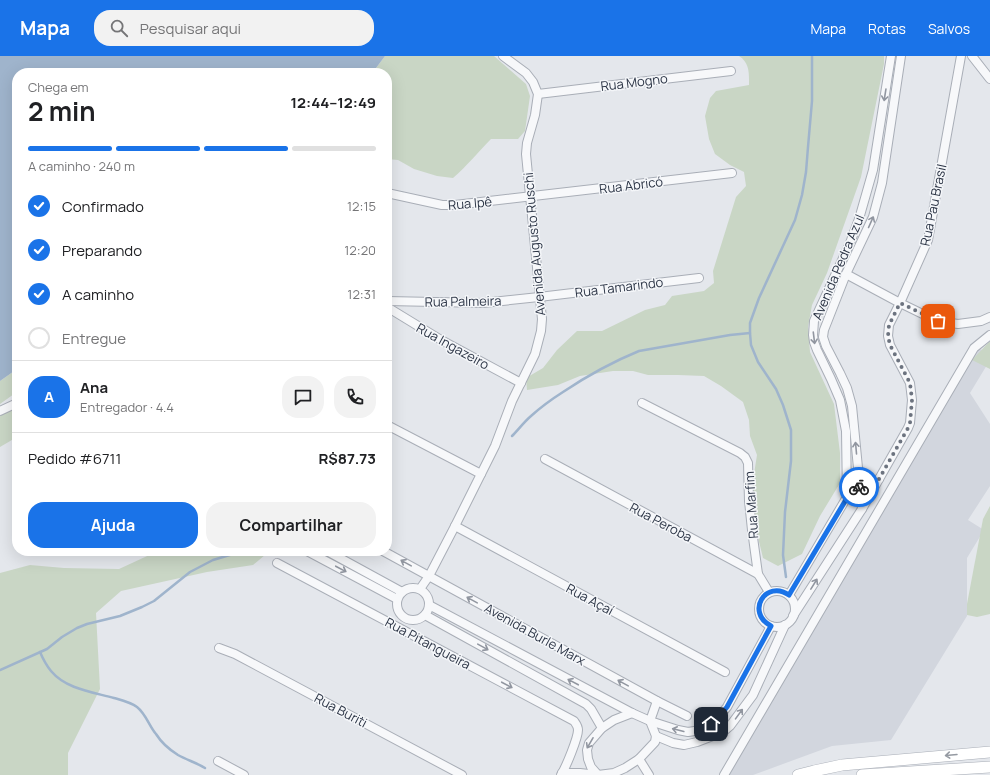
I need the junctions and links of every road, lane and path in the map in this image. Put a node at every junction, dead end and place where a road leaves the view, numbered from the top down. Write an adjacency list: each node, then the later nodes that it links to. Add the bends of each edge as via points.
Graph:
1 (503, 56): 8 (street, via 526,73)
2 (891, 56): 29 (street, Avenida Pedra Azul, one-way to 29, via 873,170 861,212 850,244 814,321 814,342 840,400 846,431)
3 (901, 56): 12 (street, Avenida Pedra Azul, one-way to 3, via 873,217 882,183)
4 (961, 56): 16 (street, Rua Pau Brasil, via 928,240)
5 (972, 56): 7 (street)
6 (731, 71): 8 (street, Rua Mogno)
7 (990, 79)
8 (538, 94): 11 (street, Avenida Augusto Ruschi, via 526,154)
9 (732, 173): 11 (street, Rua Abricó)
10 (392, 194): 11 (street, Rua Ipê, via 442,205)
11 (530, 196): 14 (street, Avenida Augusto Ruschi)
12 (846, 274): 16 (street); 28 (street, Avenida Pedra Azul, one-way to 12, via 852,406 847,388 823,337)
13 (699, 278): 14 (street, Rua Tamarindo)
14 (540, 297): 15 (street, Rua Palmeira, via 483,302); 20 (street, Avenida Augusto Ruschi, via 541,331 535,354)
15 (392, 301)
16 (900, 303): 18 (street, via 938,321 958,324); 27 (street, Rua Pau Brasil, via 889,325 888,336 890,345 910,383 910,423)
17 (392, 310): 20 (street, Rua Ingazeiro)
18 (990, 317)
19 (990, 335): 69 (street, via 974,348)
20 (521, 383): 26 (street, Avenida Augusto Ruschi)
21 (642, 403): 36 (street, Rua Marfim, via 745,457 748,463 749,501)
22 (12, 406): 23 (street)
23 (0, 411)
24 (392, 428): 26 (street)
25 (545, 459): 36 (street, Rua Peroba)
26 (481, 474): 31 (street, Avenida Augusto Ruschi)
27 (879, 479): 28 (street); 30 (street, Rua Pau Brasil)
28 (860, 486): 29 (street); 30 (street, Avenida Pedra Azul)
29 (847, 498): 41 (street)
30 (862, 509): 44 (street, one-way to 30)
31 (455, 526): 37 (street, Avenida Augusto Ruschi); 50 (street, Rua Açaí)
32 (392, 555): 37 (street, Avenida Burle Marx, one-way to 32)
33 (317, 556): 40 (street, one-way to 40)
34 (335, 556): 40 (street)
35 (277, 563): 48 (street, Rua Pitangueira)
36 (758, 574): 39 (street)
37 (429, 576): 38 (street, Avenida Augusto Ruschi); 51 (street, Avenida Burle Marx, one-way to 37)
38 (420, 589): 40 (street, via 409,588); 42 (street, via 427,595)
39 (769, 592): 41 (street, via 774,590); 47 (street, via 761,600 759,612 765,623)
40 (399, 595): 45 (street, via 397,610)
41 (789, 595): 44 (street, via 794,602)
42 (429, 605): 43 (street); 52 (street, Avenida Burle Marx, one-way to 42)
43 (425, 615): 45 (street, via 414,620); 55 (street, one-way to 55, via 586,704)
44 (793, 616): 46 (street)
45 (403, 617): 48 (street)
46 (786, 625): 47 (street); 56 (street, one-way to 46, via 684,745 723,732 753,695)
47 (771, 626): 54 (street, one-way to 54, via 727,707 711,724 701,730 688,732)
48 (399, 627): 63 (street, Rua Pitangueira, one-way to 63, via 574,721 578,730 577,738)
49 (219, 648): 66 (street, Rua Buriti, via 236,654)
50 (725, 672)
51 (657, 702): 53 (street, Avenida Burle Marx); 54 (street)
52 (632, 713): 54 (street, Avenida Burle Marx); 55 (street)
53 (687, 716)
54 (650, 721): 56 (street)
55 (602, 728): 59 (street, one-way to 59, via 589,743)
56 (656, 736): 58 (street, via 655,742)
57 (990, 752): 70 (main road, one-way to 70, via 842,765)
58 (639, 758): 64 (street); 68 (street)
59 (588, 759): 62 (street); 67 (street)
60 (218, 761): 65 (street)
61 (990, 767): 71 (main road)
62 (580, 772): 63 (street); 67 (street)
63 (562, 774)
64 (614, 774): 67 (street)
65 (244, 775)
66 (462, 775)
67 (598, 775)
68 (649, 775)
69 (724, 775)
70 (798, 775)
71 (862, 775)

